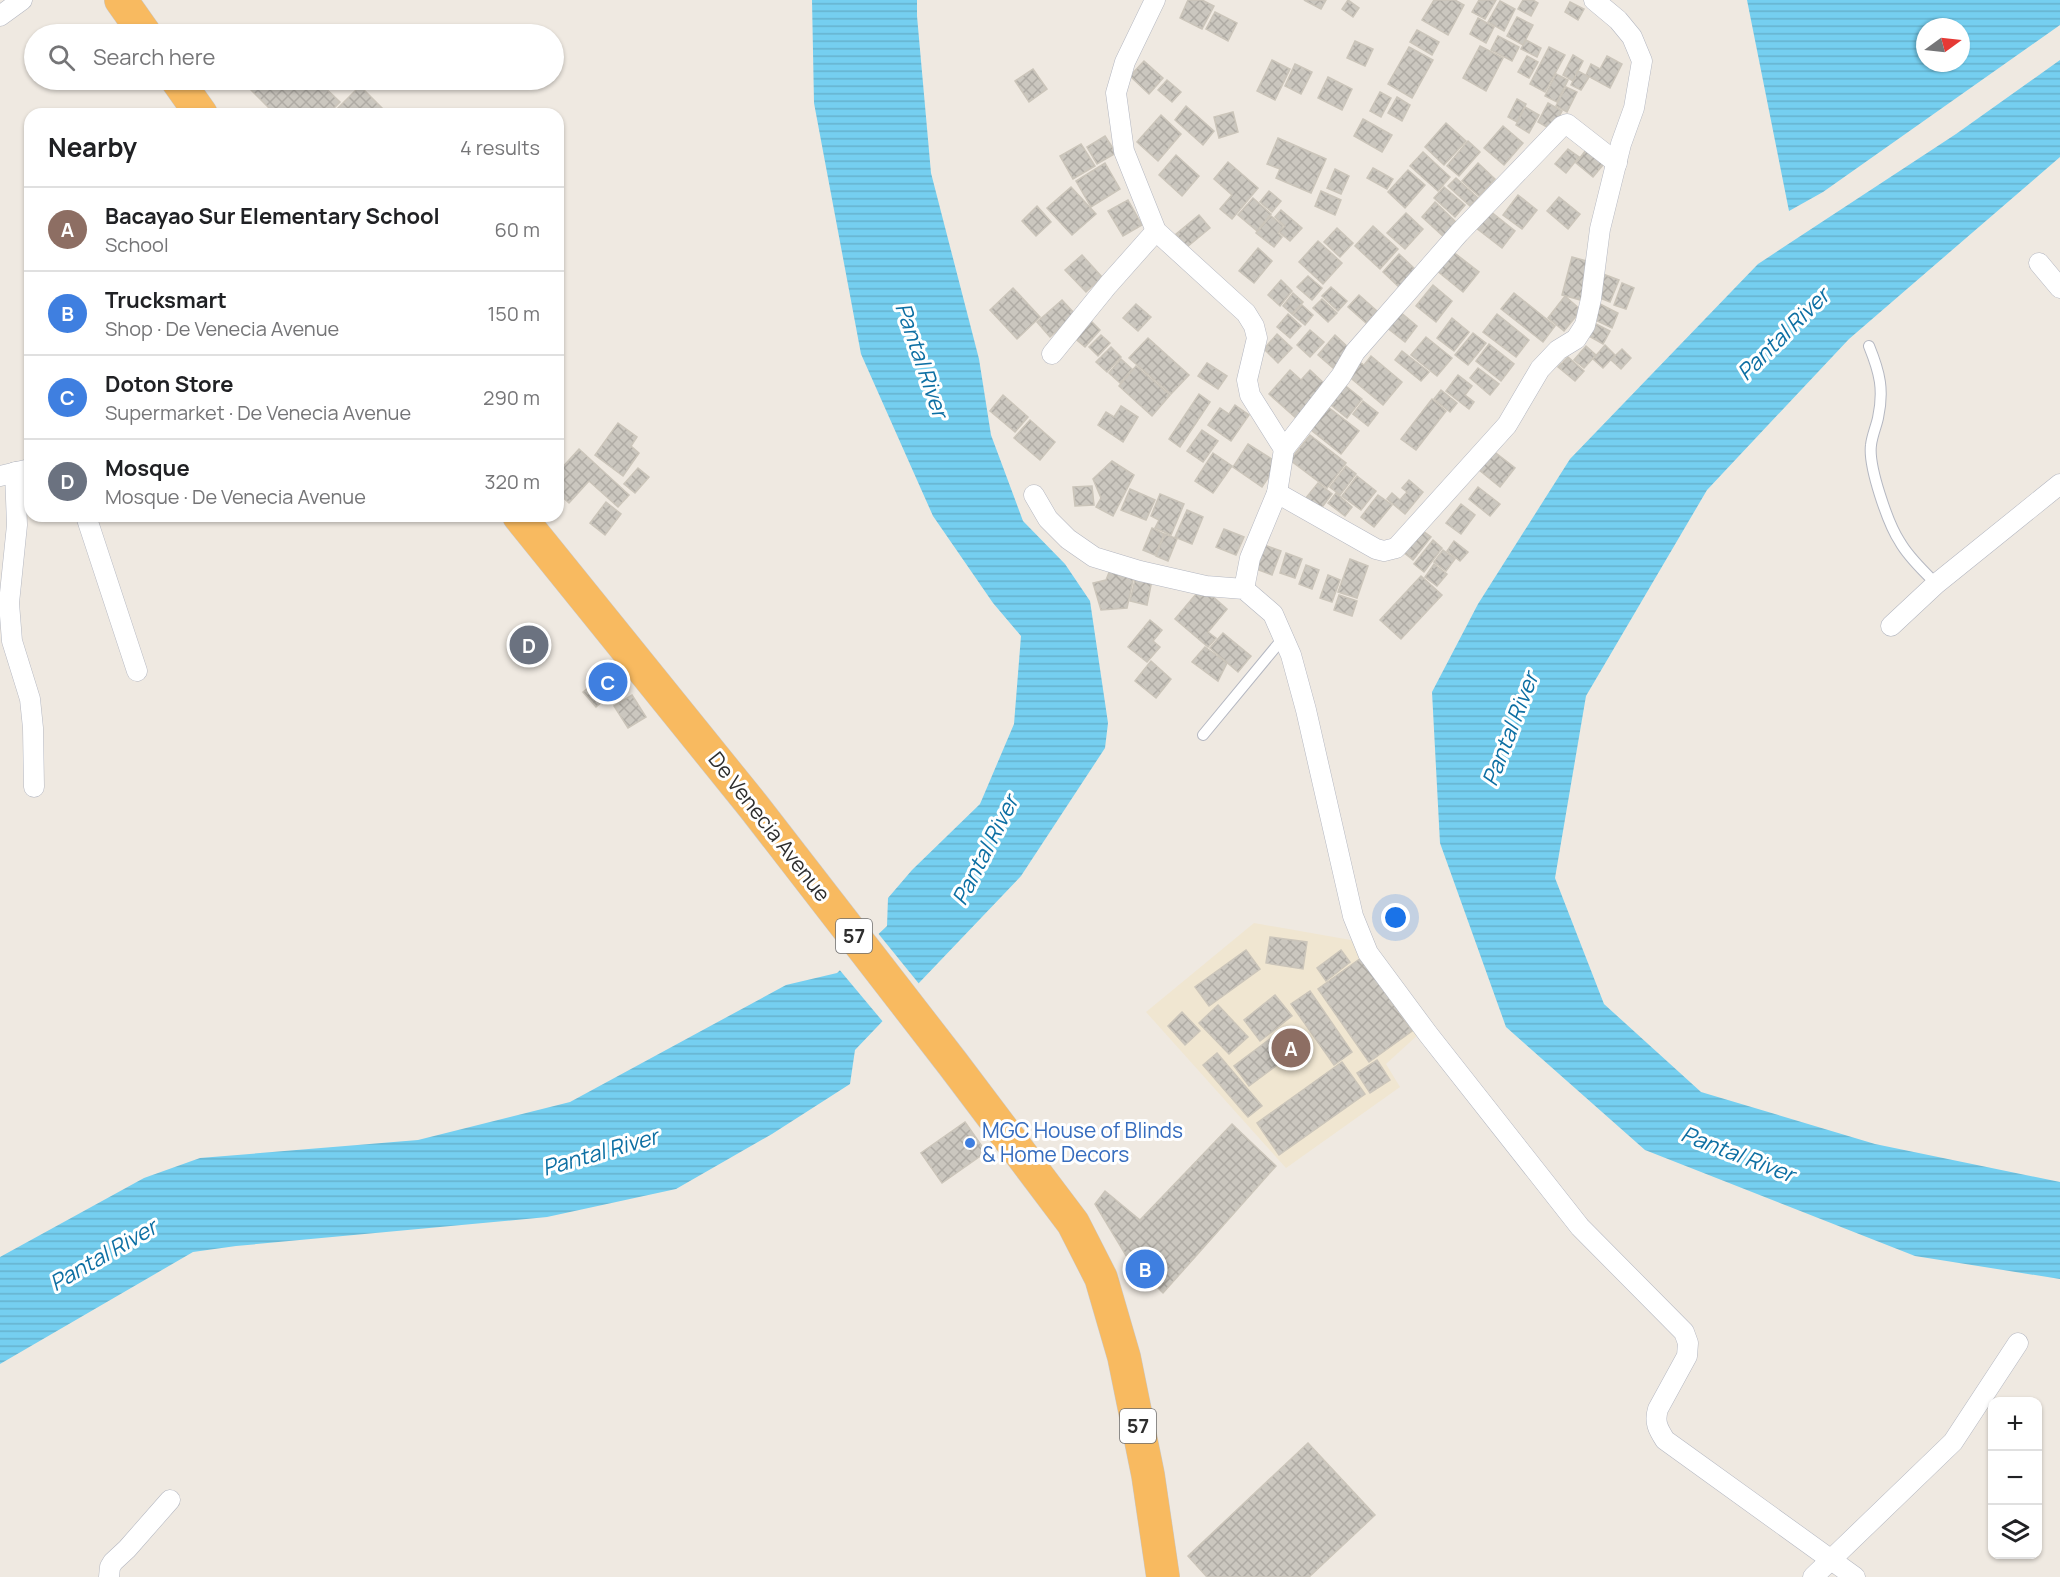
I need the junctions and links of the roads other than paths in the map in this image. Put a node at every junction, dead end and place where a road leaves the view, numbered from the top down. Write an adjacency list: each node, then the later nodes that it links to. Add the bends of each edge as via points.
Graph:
1 (22, 0): 5 (street)
2 (121, 0): 6 (highway)
3 (1155, 0): 10 (street, via 1125,62 1116,93 1124,151)
4 (1594, 0): 9 (street, via 1632,37 1642,61 1634,108)
5 (0, 16)
6 (138, 24)
7 (184, 90): 8 (highway)
8 (197, 108)
9 (1617, 163): 15 (street, via 1567,124 1562,126 1459,233 1354,352 1341,376); 18 (street, via 1600,229 1592,300 1585,325 1576,339 1558,350 1540,369 1507,424 1396,548 1376,549)
10 (1156, 231): 14 (street); 15 (street, via 1246,313 1254,326 1257,338 1247,380 1250,395)
11 (2039, 263): 12 (street)
12 (2060, 288)
13 (1869, 346): 22 (lane, via 1882,387 1871,462 1898,540)
14 (1052, 354)
15 (1284, 449): 18 (street)
16 (15, 472): 28 (street, via 17,525 9,603 12,641 30,699)
17 (2060, 483): 22 (street)
18 (1277, 493): 23 (street, via 1250,558)
19 (1034, 495): 23 (street, via 1048,519 1094,557 1206,586)
20 (88, 522): 26 (street)
21 (524, 522): 33 (highway, De Venecia Avenue / 57, via 754,807 1073,1223 1101,1278 1124,1357 1148,1475)
22 (1936, 584): 24 (street)
23 (1244, 589): 25 (street, via 1273,614)
24 (1891, 626)
25 (1284, 637): 27 (lane); 31 (street, via 1306,710 1353,916 1368,953 1580,1227 1684,1332 1687,1356 1656,1417 1665,1440)
26 (137, 671)
27 (1203, 735)
28 (34, 787)
29 (2019, 1343): 31 (street, via 1953,1442)
30 (170, 1500): 32 (street, via 113,1562)
31 (1831, 1559): 34 (street); 35 (street)
32 (109, 1577)
33 (1163, 1577)
34 (1813, 1577)
35 (1855, 1577)

